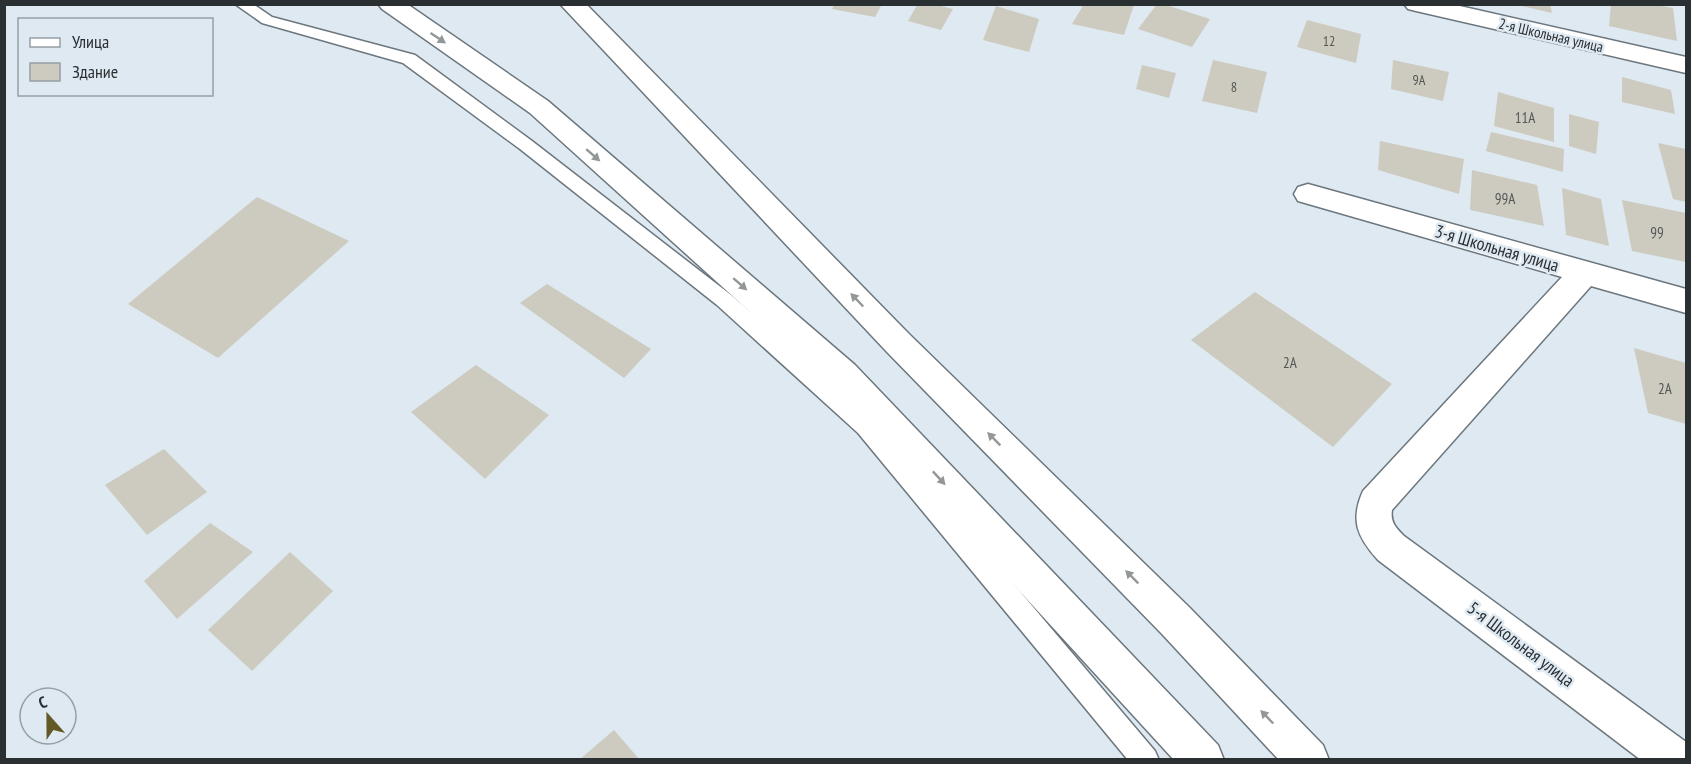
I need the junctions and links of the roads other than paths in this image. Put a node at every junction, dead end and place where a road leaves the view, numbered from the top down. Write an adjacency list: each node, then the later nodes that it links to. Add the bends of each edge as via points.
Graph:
1 (242, 4): 9 (lane, via 267,20 409,59 724,300 866,426)
2 (390, 4): 10 (main road, one-way to 10, via 539,107 843,375)
3 (572, 4): 11 (main road, one-way to 3)
4 (1416, 4): 5 (main road, 2-я Школьная улица)
5 (1686, 65)
6 (1308, 195): 7 (main road, 3-я Школьная улица)
7 (1585, 272): 8 (main road, 3-я Школьная улица); 12 (main road, 5-я Школьная улица, via 1376,502 1373,523 1391,548)
8 (1686, 301)
9 (1146, 759)
10 (1203, 759)
11 (1308, 759)
12 (1676, 759)

